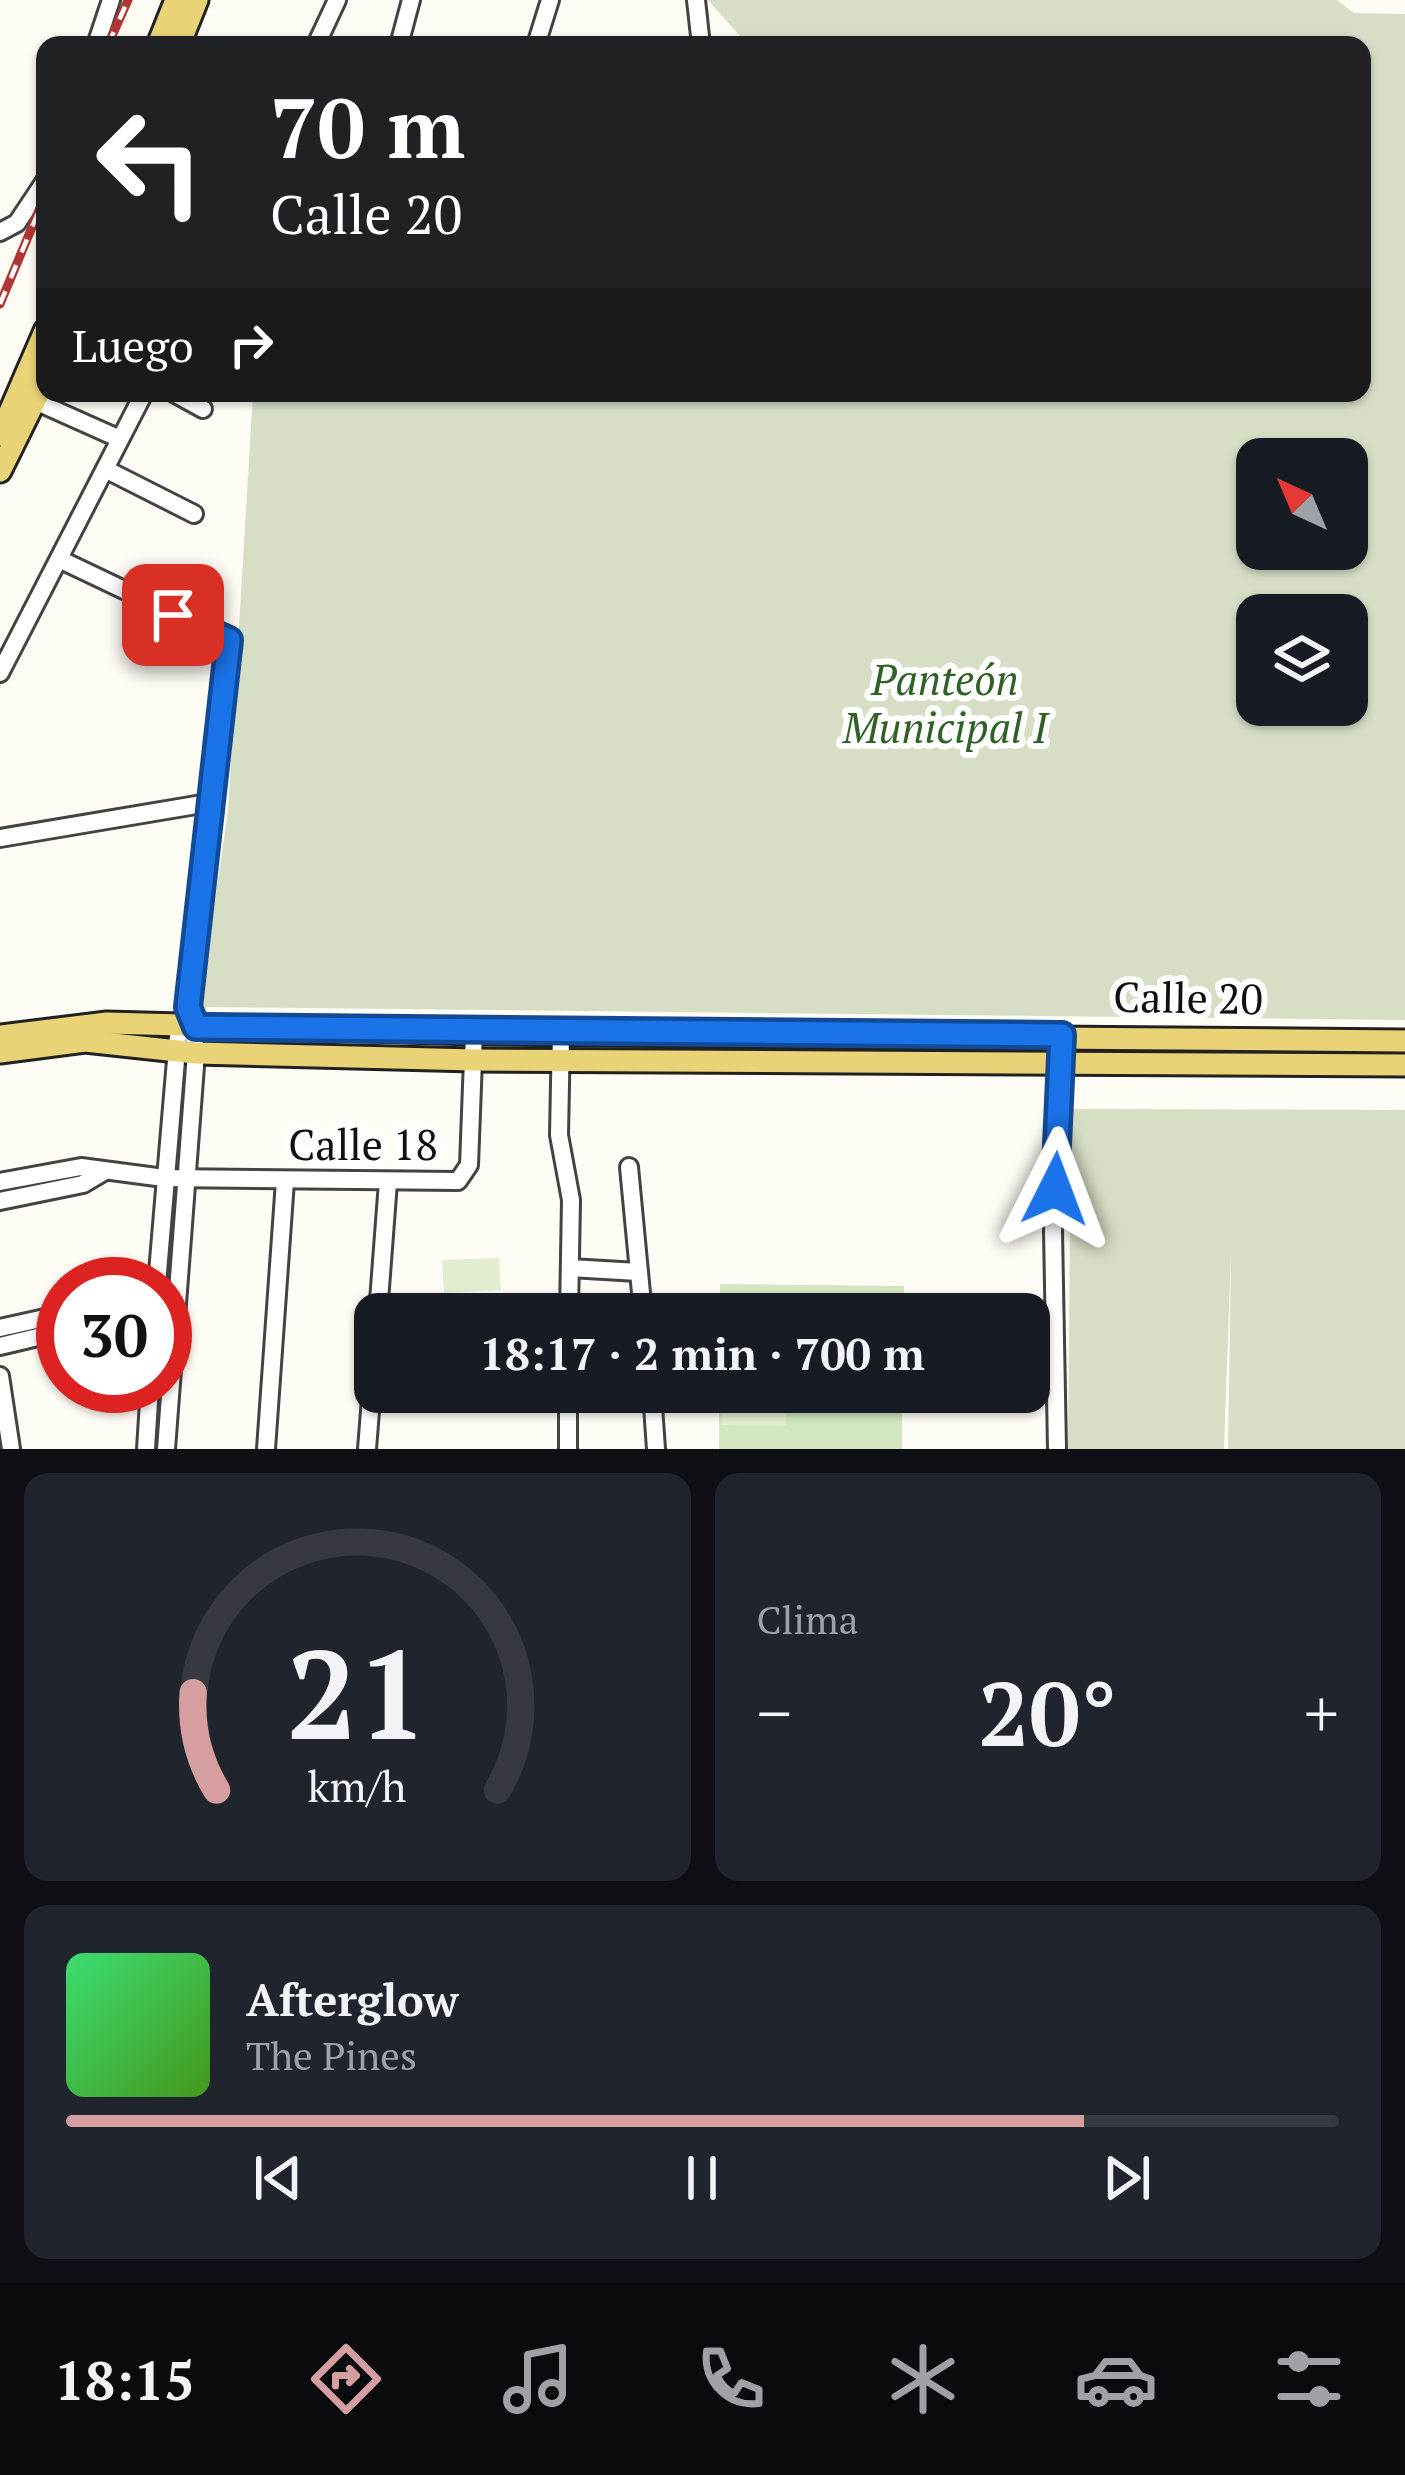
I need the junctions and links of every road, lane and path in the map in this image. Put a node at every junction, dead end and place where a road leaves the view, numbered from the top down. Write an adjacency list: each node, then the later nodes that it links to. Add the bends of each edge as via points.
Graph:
1 (110, 0): 8 (street)
2 (176, 0): 9 (main road)
3 (197, 0): 10 (main road)
4 (337, 0): 11 (street)
5 (411, 0): 12 (street)
6 (550, 0): 13 (street)
7 (696, 0): 14 (street)
8 (99, 36)
9 (162, 36)
10 (183, 36)
11 (320, 36)
12 (401, 36)
13 (539, 36)
14 (700, 36)
15 (36, 192): 16 (street)
16 (8, 228)
17 (34, 392): 22 (main road); 25 (main road)
18 (52, 402): 23 (street)
19 (139, 402): 23 (street)
20 (190, 402): 21 (street)
21 (203, 409)
22 (0, 435)
23 (120, 439): 24 (street)
24 (105, 469): 26 (street); 27 (street)
25 (0, 471)
26 (194, 514)
27 (59, 560): 28 (street); 29 (street, via 229,640)
28 (0, 673)
29 (214, 802): 30 (street); 31 (street)
30 (0, 838)
31 (188, 1020): 32 (main road, Calle 20); 37 (main road, Calle 20, via 81,1023); 41 (street)
32 (346, 1030): 34 (main road, Calle 20); 42 (main road)
33 (561, 1031): 34 (main road, Calle 20); 35 (main road, Calle 20); 43 (street)
34 (474, 1033): 44 (street, Calle 18)
35 (820, 1034): 36 (main road, Calle 20); 45 (main road)
36 (1062, 1035): 38 (main road, Calle 20); 46 (street)
37 (0, 1036)
38 (1224, 1038): 39 (main road, Calle 20); 47 (main road)
39 (1405, 1040)
40 (0, 1052): 41 (main road, Calle 20, via 85,1040)
41 (186, 1052): 42 (main road, Calle 20); 51 (street); 52 (street)
42 (344, 1056): 44 (main road, Calle 20)
43 (559, 1058): 44 (main road, Calle 20); 45 (main road, Calle 20); 58 (street)
44 (475, 1060): 55 (street, Calle 18, via 464,1178)
45 (818, 1061): 46 (main road, Calle 20)
46 (1062, 1062): 47 (main road, Calle 20); 79 (street, via 1053,1231)
47 (1223, 1063): 48 (main road, Calle 20)
48 (1405, 1065)
49 (628, 1166): 59 (street)
50 (105, 1172): 51 (street, Calle 18); 54 (street, Calle 18, via 81,1167); 56 (street)
51 (164, 1178): 52 (street, Calle 18); 57 (street)
52 (187, 1178): 53 (street, Calle 18); 74 (street)
53 (286, 1181): 55 (street, Calle 18); 75 (street)
54 (0, 1182)
55 (388, 1182): 60 (street)
56 (0, 1201)
57 (159, 1257)
58 (569, 1268): 59 (street); 61 (street)
59 (638, 1272): 62 (street)
60 (380, 1293)
61 (569, 1293)
62 (641, 1293)
63 (36, 1320): 64 (street)
64 (0, 1328)
65 (36, 1337): 66 (street)
66 (0, 1346)
67 (0, 1376): 72 (street)
68 (148, 1413): 73 (street)
69 (370, 1413): 76 (street)
70 (568, 1413): 77 (street)
71 (653, 1413): 78 (street)
72 (11, 1449)
73 (146, 1449)
74 (166, 1449)
75 (266, 1449)
76 (368, 1449)
77 (568, 1449)
78 (656, 1449)
79 (1058, 1449)

